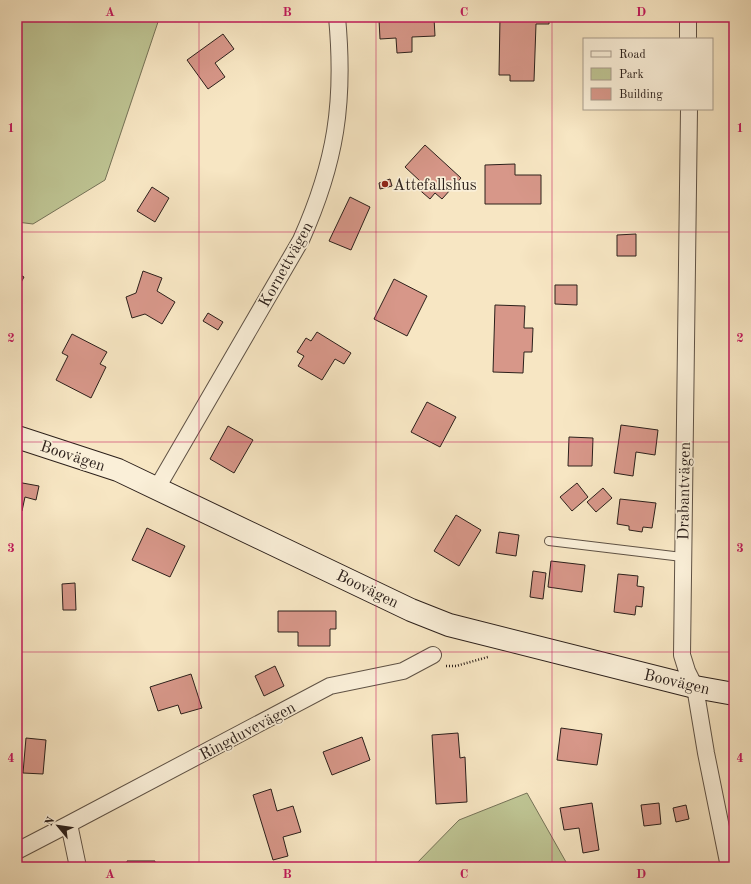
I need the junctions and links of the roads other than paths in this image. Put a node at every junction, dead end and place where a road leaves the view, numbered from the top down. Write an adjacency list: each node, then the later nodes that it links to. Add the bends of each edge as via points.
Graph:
1 (338, 17): 6 (street, Kornettvägen, via 340,100 330,159 316,206 300,240)
2 (688, 17): 3 (street)
3 (688, 38)
4 (688, 110): 8 (street, Drabantvägen)
5 (17, 437): 6 (street, Boovägen, via 118,470)
6 (157, 488): 10 (street, Boovägen, via 411,610 449,625)
7 (549, 541): 8 (lane)
8 (682, 557): 10 (street, Drabantvägen, via 682,654)
9 (433, 655): 12 (street, Ringduvevägen, via 403,671 330,686)
10 (695, 687): 11 (street, Boovägen); 15 (street, Drabantvägen)
11 (734, 694)
12 (69, 824): 13 (street, Ringduvevägen); 14 (street)
13 (17, 851)
14 (78, 867)
15 (729, 867)

